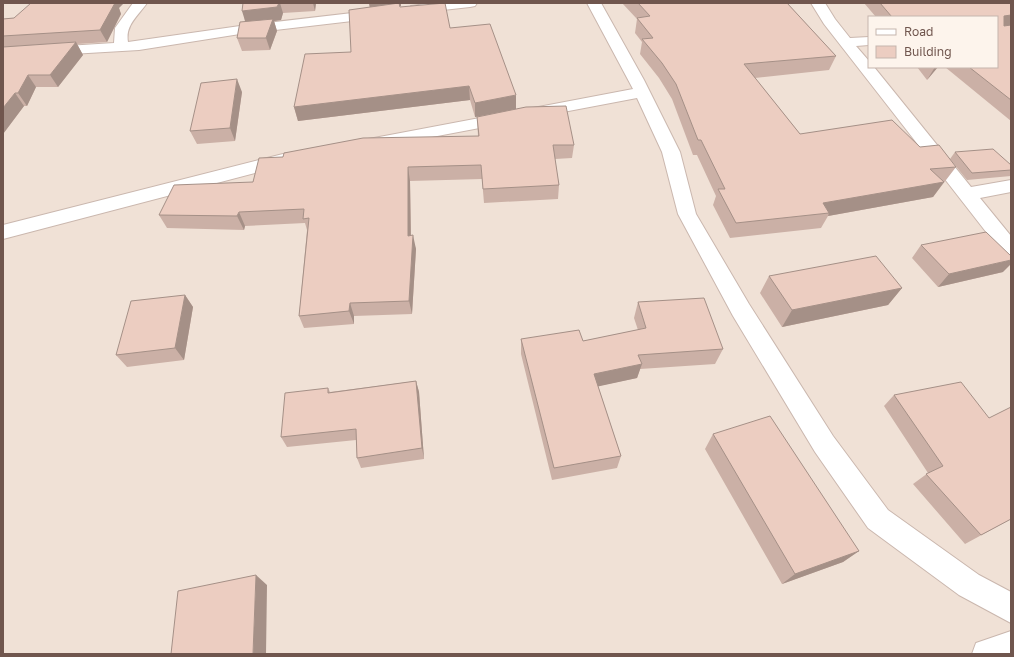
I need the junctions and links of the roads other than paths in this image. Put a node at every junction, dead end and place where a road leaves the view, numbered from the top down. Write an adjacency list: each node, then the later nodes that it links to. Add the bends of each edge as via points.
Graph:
1 (140, 3): 9 (street, via 120,29)
2 (470, 3): 5 (street)
3 (594, 3): 11 (street)
4 (818, 3): 8 (street)
5 (407, 10)
6 (391, 12): 9 (street)
7 (868, 41): 8 (street)
8 (846, 42): 15 (street)
9 (122, 47): 10 (street)
10 (3, 54)
11 (642, 92): 12 (street); 18 (street, via 671,152 687,214 741,310 824,444 878,519 970,585)
12 (355, 146)
13 (301, 157): 16 (street, via 270,162)
14 (1011, 186): 15 (street)
15 (967, 194): 17 (street)
16 (3, 232)
17 (1011, 250)
18 (1011, 608)
19 (1011, 646): 20 (street)
20 (987, 654)

